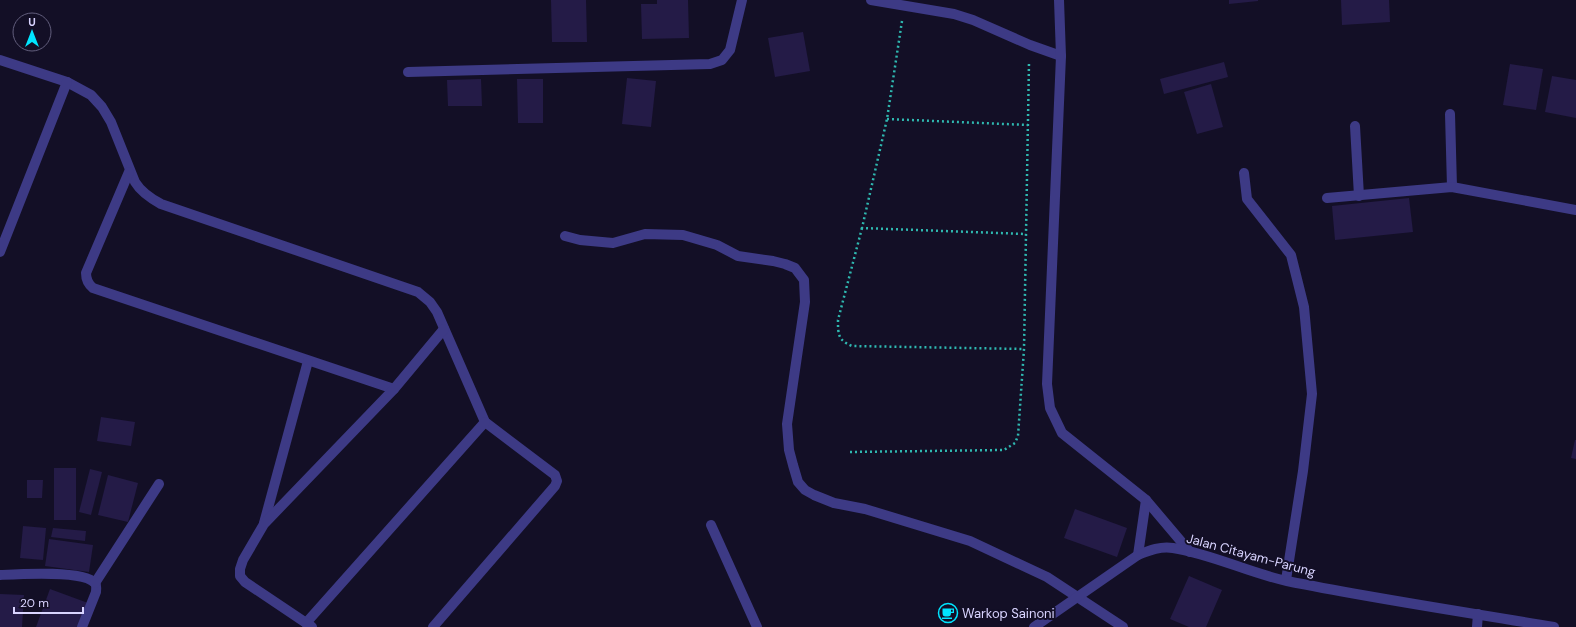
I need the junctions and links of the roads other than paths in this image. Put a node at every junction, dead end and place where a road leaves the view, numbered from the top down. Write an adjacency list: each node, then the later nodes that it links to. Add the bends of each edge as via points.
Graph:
1 (742, 0): 6 (street, via 730,50 722,60 710,64)
2 (871, 0): 4 (street, via 954,14)
3 (1059, 0): 4 (street)
4 (1061, 56): 23 (street, via 1047,384 1050,408 1062,433)
5 (0, 60): 7 (street)
6 (408, 72)
7 (67, 82): 10 (street, via 91,95 102,107 111,122); 17 (street)
8 (1450, 114): 12 (street)
9 (1355, 126): 13 (street)
10 (129, 172): 18 (street, via 139,189 161,204 418,292 430,302); 19 (street, via 86,273 89,284 93,288)
11 (1244, 173): 29 (street, via 1247,199 1291,255 1304,307 1312,394)
12 (1452, 187): 13 (street); 15 (street)
13 (1359, 196): 14 (street)
14 (1327, 198)
15 (1576, 210)
16 (565, 236): 31 (street, via 613,244 645,234 683,235 710,242 738,256 779,262 795,268 804,280 805,302 787,424 789,450 798,482 805,490 834,503 898,518 970,541 1047,576)
17 (0, 252)
18 (444, 329): 20 (street); 21 (street)
19 (308, 361): 20 (street); 24 (street)
20 (394, 389): 24 (street)
21 (484, 422): 33 (street); 35 (street, via 555,476 555,486)
22 (159, 484): 30 (street)
23 (1146, 500): 26 (street); 27 (street)
24 (264, 524): 33 (street, via 243,560 240,576)
25 (711, 525): 36 (street)
26 (1190, 552): 27 (street, Jalan Citayam-Parung, via 1160,548); 29 (street, Jalan Citayam-Parung)
27 (1138, 555): 31 (street, Jalan Citayam-Parung)
28 (0, 575): 30 (street, via 58,574 87,578)
29 (1286, 580): 32 (street, Jalan Citayam-Parung)
30 (95, 583): 34 (street, via 96,592)
31 (1076, 598): 37 (street, Jalan Citayam-Parung); 38 (street)
32 (1478, 614): 39 (street); 40 (street, Jalan Citayam-Parung)
33 (309, 625)
34 (82, 627)
35 (433, 627)
36 (757, 627)
37 (1034, 627)
38 (1123, 627)
39 (1477, 627)
40 (1554, 627)

